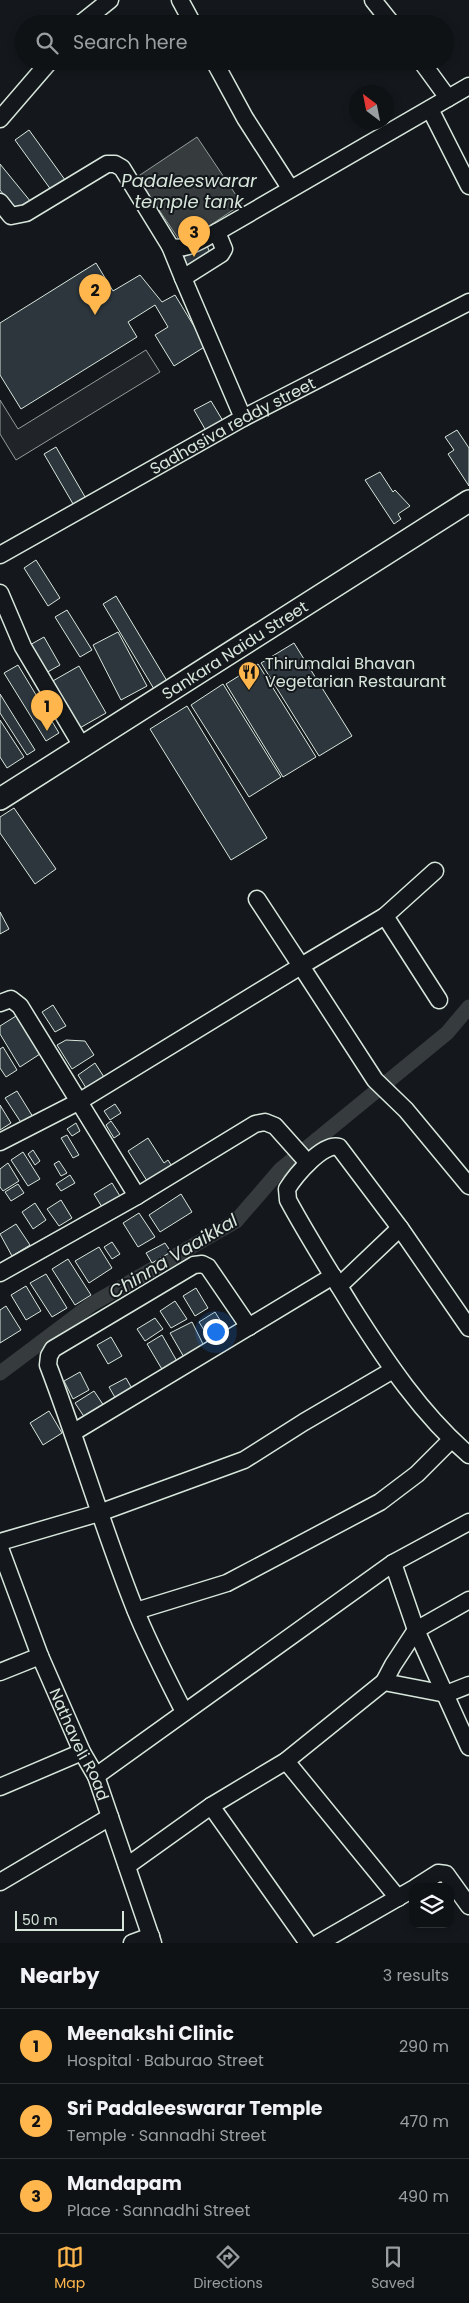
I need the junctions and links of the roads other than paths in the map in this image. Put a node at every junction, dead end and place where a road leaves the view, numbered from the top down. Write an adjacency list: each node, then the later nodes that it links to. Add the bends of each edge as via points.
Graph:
1 (110, 0): 4 (street)
2 (180, 0): 5 (street)
3 (373, 0): 6 (street)
4 (91, 15)
5 (189, 15)
6 (385, 15)
7 (42, 70): 13 (street)
8 (219, 70): 15 (street)
9 (428, 70): 11 (street)
10 (469, 86): 11 (street)
11 (448, 98): 12 (street)
12 (430, 109): 14 (street); 15 (street)
13 (0, 118)
14 (469, 186)
15 (290, 188): 17 (street)
16 (0, 202): 18 (street, via 11,216 17,216 106,164 115,164 122,168)
17 (217, 232): 18 (street, via 185,248); 19 (street, via 224,249 222,254)
18 (170, 246): 19 (street)
19 (183, 278): 21 (street)
20 (469, 302): 21 (street, Sadhasiva reddy street)
21 (243, 418): 23 (street, Sadhasiva reddy street)
22 (469, 501): 25 (main road, Sankara Naidu Street)
23 (0, 555)
24 (0, 593): 25 (street, via 23,647)
25 (83, 748): 26 (main road, Sankara Naidu Street)
26 (0, 799)
27 (435, 871): 29 (street)
28 (257, 899): 30 (street)
29 (385, 916): 30 (street); 31 (street)
30 (301, 966): 33 (street); 36 (street, via 375,1080 406,1110)
31 (439, 1000)
32 (0, 1003): 33 (street, via 11,999 18,1003)
33 (80, 1101): 34 (street); 37 (street)
34 (0, 1142)
35 (301, 1156): 37 (street, via 275,1126 265,1122 255,1124); 38 (street, via 339,1147); 40 (street, via 287,1195)
36 (469, 1186)
37 (137, 1196): 39 (street)
38 (400, 1228): 40 (street); 42 (street)
39 (0, 1274)
40 (336, 1281): 41 (street); 43 (street)
41 (249, 1326): 44 (street); 44 (street, via 202,1264 194,1265 53,1349 48,1365)
42 (469, 1328)
43 (393, 1370): 45 (street); 47 (street, via 244,1460)
44 (74, 1432): 47 (street)
45 (451, 1440): 46 (street); 52 (street, via 417,1474 372,1506 227,1583)
46 (469, 1455)
47 (99, 1513): 49 (street); 52 (street)
48 (469, 1522): 50 (street)
49 (0, 1551): 54 (street, Nathaveli Road)
50 (393, 1563): 53 (street); 59 (street)
51 (469, 1600): 53 (street)
52 (136, 1611): 59 (street)
53 (416, 1630): 56 (street); 58 (street)
54 (40, 1656): 55 (street); 61 (street, Nathaveli Road)
55 (0, 1672)
56 (384, 1682): 58 (street); 62 (street)
57 (469, 1684): 58 (street)
58 (446, 1694): 60 (street)
59 (184, 1712): 63 (street)
60 (469, 1747)
61 (82, 1752): 63 (street, Nathaveli Road); 64 (street)
62 (286, 1761): 65 (street); 73 (street)
63 (96, 1776): 66 (street, Nathaveli Road)
64 (0, 1787)
65 (211, 1806): 67 (street); 77 (street)
66 (110, 1816): 67 (street, Nathaveli Road); 68 (street)
67 (127, 1866): 75 (street, Nathaveli Road)
68 (0, 1882)
69 (422, 1883): 70 (street, via 438,1873 446,1874)
70 (452, 1883)
71 (454, 1885): 74 (street)
72 (409, 1891): 73 (street)
73 (398, 1898): 78 (street)
74 (469, 1906)
75 (152, 1939): 76 (street)
76 (132, 1943)
77 (308, 1943)
78 (319, 1943)

